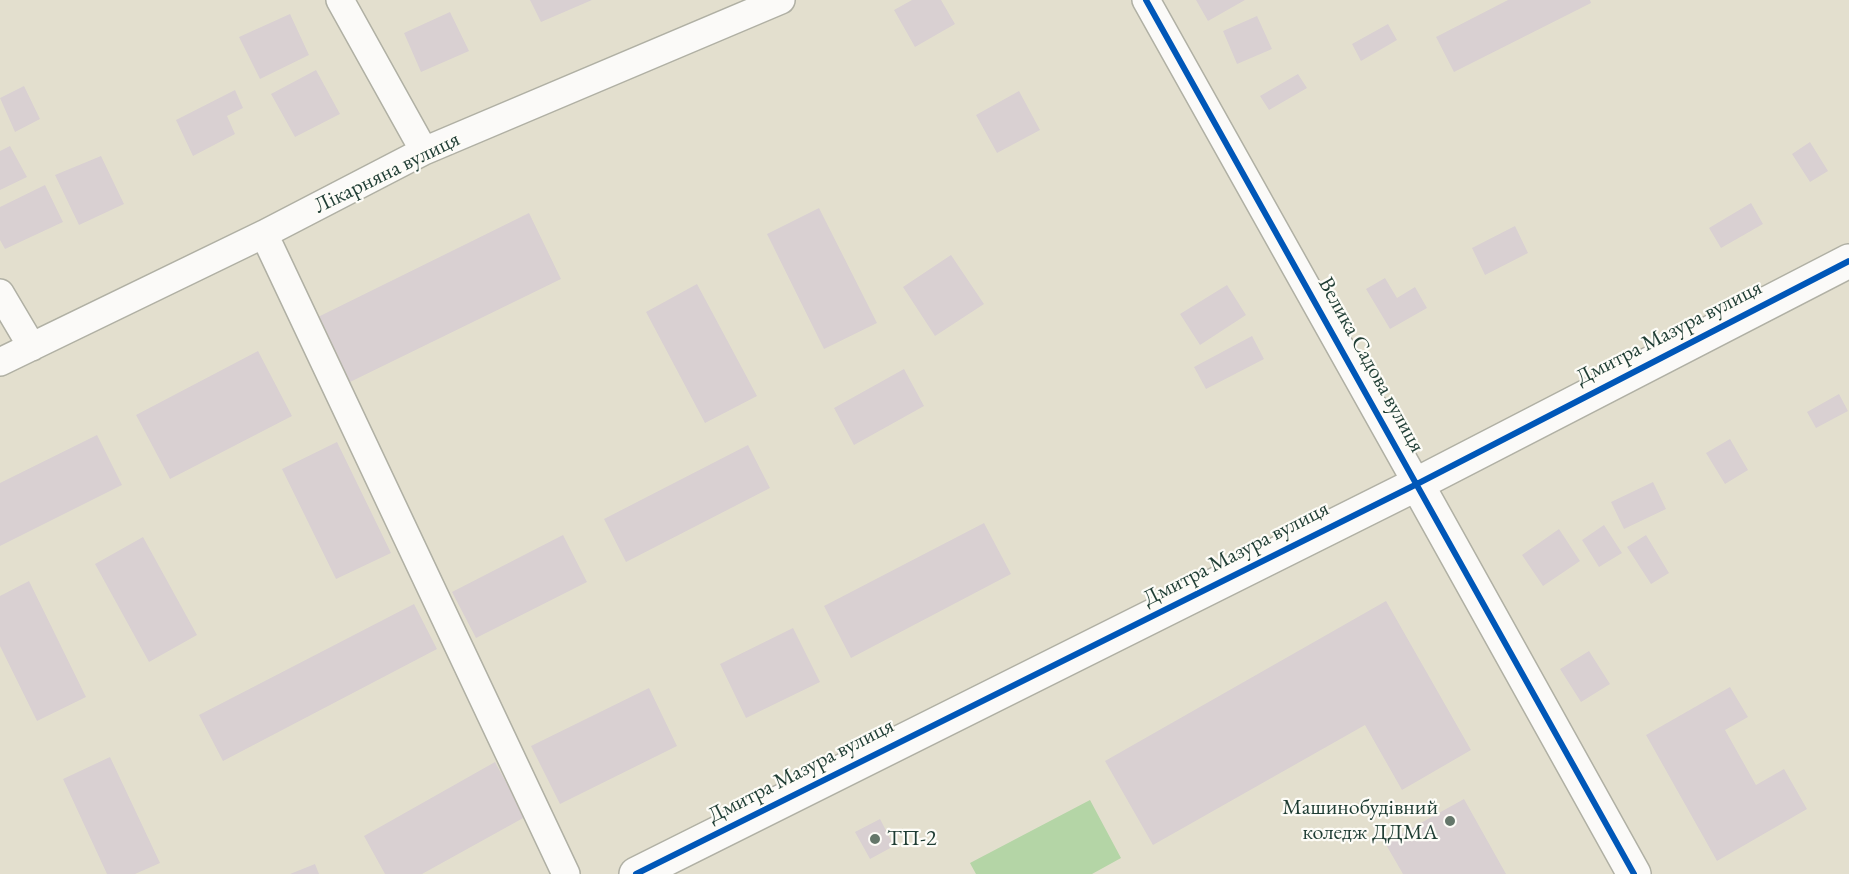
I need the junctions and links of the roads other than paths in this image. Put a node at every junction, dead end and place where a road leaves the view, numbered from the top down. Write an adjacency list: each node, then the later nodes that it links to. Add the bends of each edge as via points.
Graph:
1 (340, 0): 4 (street)
2 (781, 0): 4 (street, Лікарняна вулиця)
3 (1146, 0): 10 (street, Велика Садова вулиця)
4 (424, 151): 5 (street, Лікарняна вулиця)
5 (264, 234): 8 (street, Лікарняна вулиця); 11 (street)
6 (1849, 261): 10 (street, Дмитра Мазура вулиця)
7 (0, 293): 8 (street)
8 (32, 347): 9 (street, Лікарняна вулиця)
9 (0, 362)
10 (1417, 484): 12 (street, Дмитра Мазура вулиця); 13 (street, Велика Садова вулиця)
11 (566, 874)
12 (636, 874)
13 (1634, 874)

